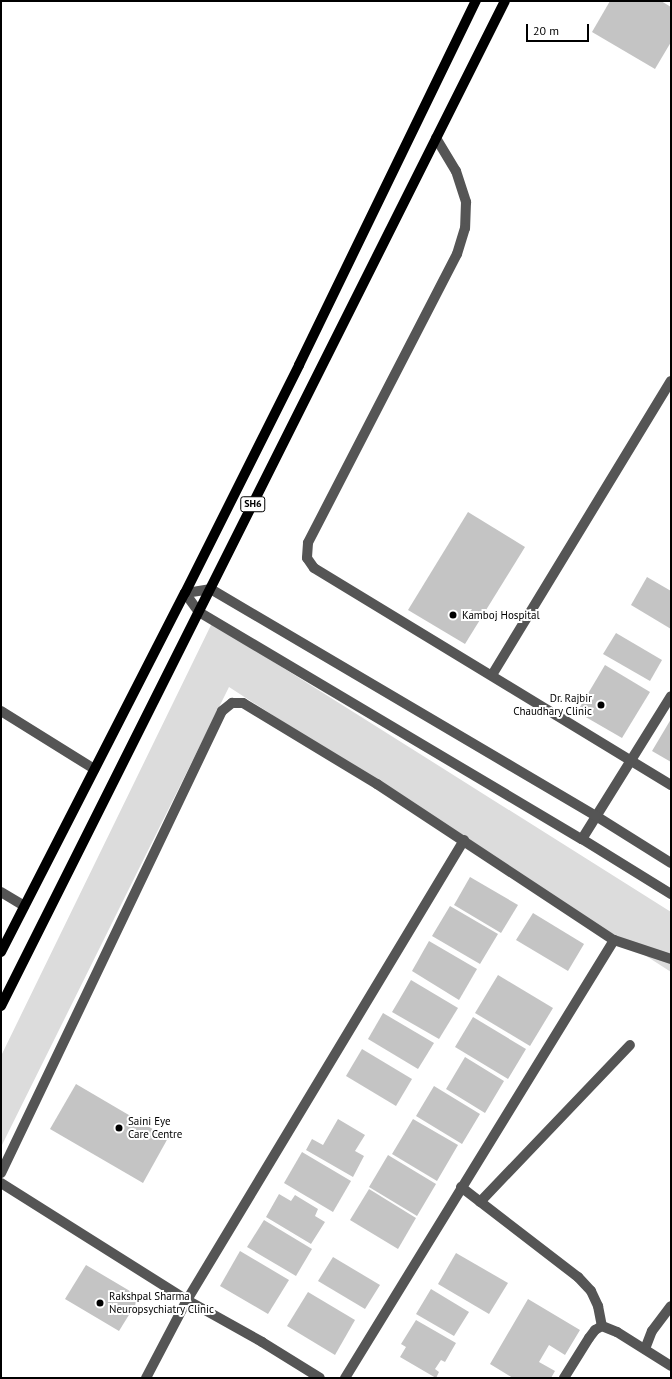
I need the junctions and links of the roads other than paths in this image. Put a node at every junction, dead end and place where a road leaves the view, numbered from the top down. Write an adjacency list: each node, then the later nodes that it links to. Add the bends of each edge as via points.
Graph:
1 (476, 1): 6 (main road, SH6, via 299,366)
2 (505, 1): 3 (main road, SH6)
3 (436, 138): 5 (main road, SH6); 8 (street, via 456,171 466,202 465,228 457,254 308,543 307,558 314,568)
4 (671, 381): 8 (street)
5 (211, 589): 6 (street); 7 (main road, SH6); 14 (street)
6 (185, 593): 7 (street); 12 (main road, SH6)
7 (199, 612): 15 (street); 24 (main road, SH6)
8 (492, 675): 11 (street)
9 (671, 696): 11 (street)
10 (1, 711): 12 (street)
11 (631, 761): 13 (street); 14 (street)
12 (94, 770): 20 (main road, SH6)
13 (671, 786)
14 (596, 816): 15 (street); 17 (street)
15 (582, 839): 19 (street)
16 (464, 840): 21 (street); 26 (street, via 244,703 232,703 222,711); 30 (street)
17 (671, 863)
18 (1, 892): 20 (street)
19 (671, 894)
20 (24, 906): 22 (main road, SH6)
21 (614, 940): 23 (street); 28 (street)
22 (1, 952)
23 (671, 959)
24 (1, 1006)
25 (630, 1045): 29 (street)
26 (1, 1173)
27 (1, 1183): 30 (street)
28 (462, 1187): 29 (street); 37 (street)
29 (480, 1202): 32 (street, via 578,1277 591,1291 598,1306)
30 (187, 1300): 35 (street); 36 (street)
31 (671, 1306): 33 (street, via 652,1331)
32 (602, 1326): 33 (street, via 610,1328); 38 (street, via 589,1338)
33 (645, 1349): 34 (street)
34 (671, 1366)
35 (146, 1378)
36 (320, 1378)
37 (345, 1378)
38 (564, 1378)

